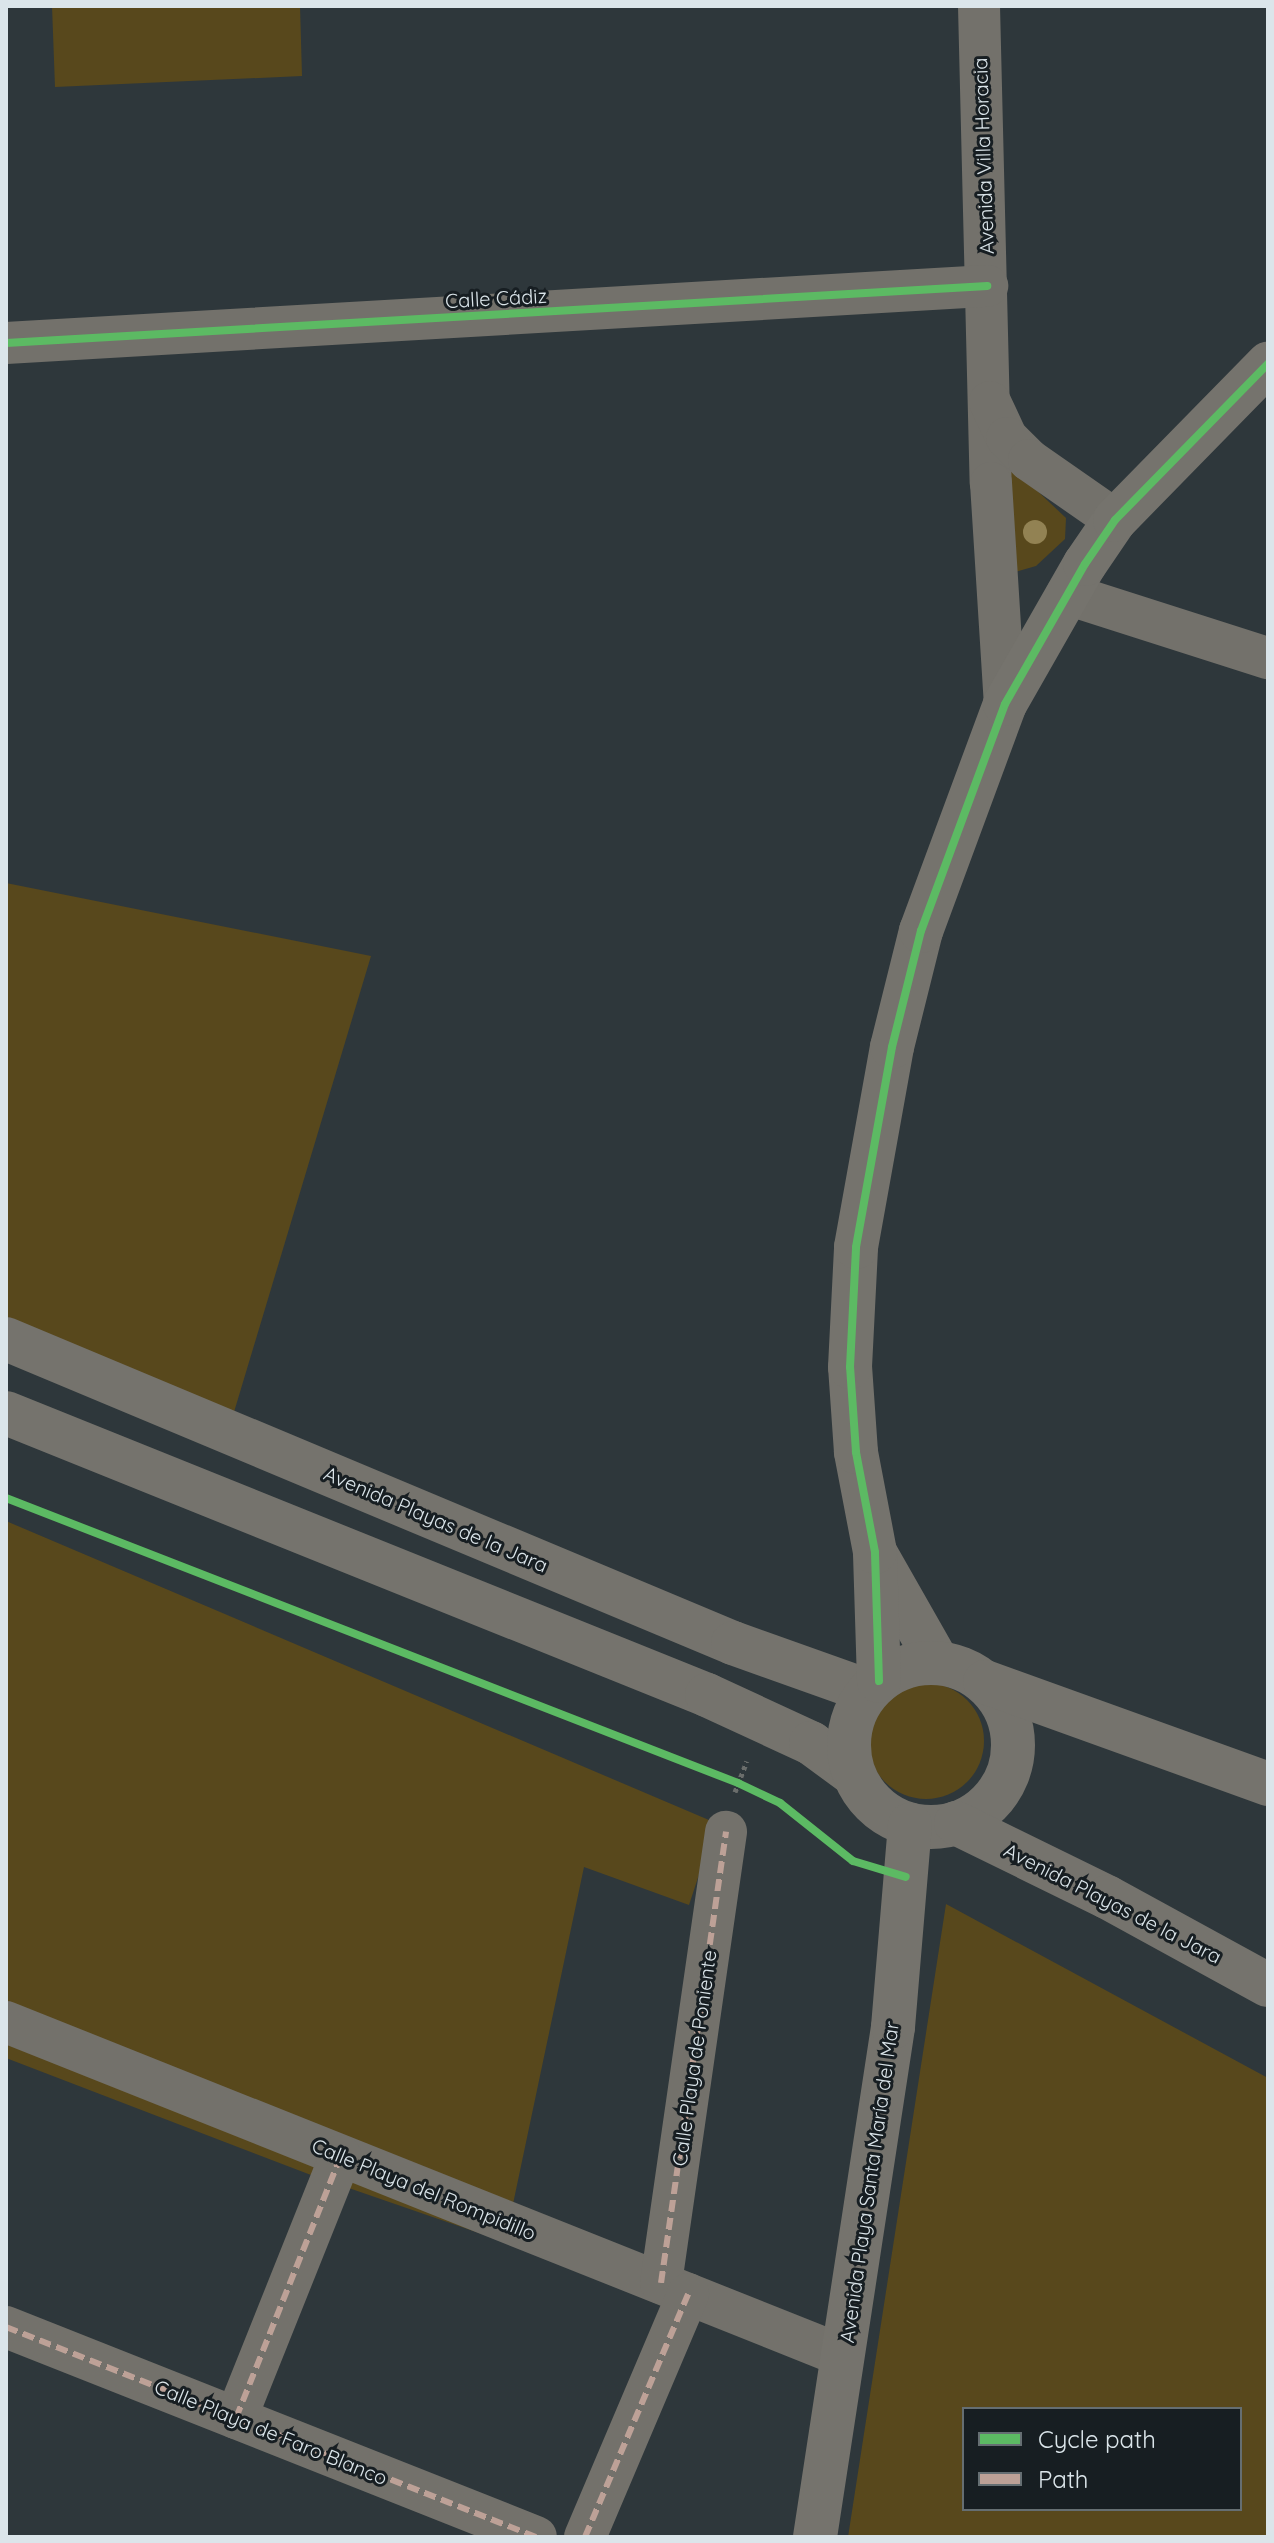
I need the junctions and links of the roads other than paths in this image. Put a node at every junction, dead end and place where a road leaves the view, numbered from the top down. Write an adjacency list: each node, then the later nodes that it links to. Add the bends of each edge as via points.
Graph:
1 (979, 6): 2 (street, Avenida Villa Horacia)
2 (987, 286): 3 (street, Calle Cádiz); 5 (street, Avenida Villa Horacia)
3 (6, 343)
4 (1268, 364): 6 (street)
5 (989, 401): 6 (street, Avenida Villa Horacia, via 1007,438 1029,460); 9 (street, Avenida Villa Horacia)
6 (1115, 520): 7 (street)
7 (1067, 594): 8 (street); 9 (street)
8 (1268, 658)
9 (1005, 704): 12 (street, via 921,931 892,1047 856,1247 850,1367 855,1438)
10 (6, 1339): 15 (street, Avenida Playas de la Jara, via 733,1643)
11 (6, 1413): 17 (street, via 764,1722 811,1743)
12 (875, 1552): 13 (street); 15 (street)
13 (938, 1663): 14 (street); 15 (street, via 917,1663)
14 (985, 1682): 16 (street); 18 (street, via 1011,1725 1013,1750 996,1796)
15 (873, 1686): 17 (street, via 849,1731)
16 (1256, 1770)
17 (853, 1774): 19 (street, via 886,1814)
18 (956, 1823): 19 (street); 21 (street, Avenida Playas de la Jara)
19 (910, 1825): 26 (street, Avenida Playa Santa María del Mar, via 893,2027)
20 (726, 1832): 24 (street, Calle Playa de Poniente)
21 (1268, 1985)
22 (6, 2022): 23 (street, Calle Playa del Rompidillo)
23 (341, 2156): 24 (street, Calle Playa del Rompidillo); 27 (street)
24 (675, 2289): 26 (street, Calle Playa del Rompidillo); 29 (street, Calle Playa de Poniente)
25 (6, 2327): 27 (street, Calle Playa de Faro Blanco)
26 (843, 2356): 30 (street, Avenida Playa Santa María del Mar)
27 (236, 2418): 28 (street, Calle Playa de Faro Blanco)
28 (536, 2537)
29 (585, 2537)
30 (815, 2537)

